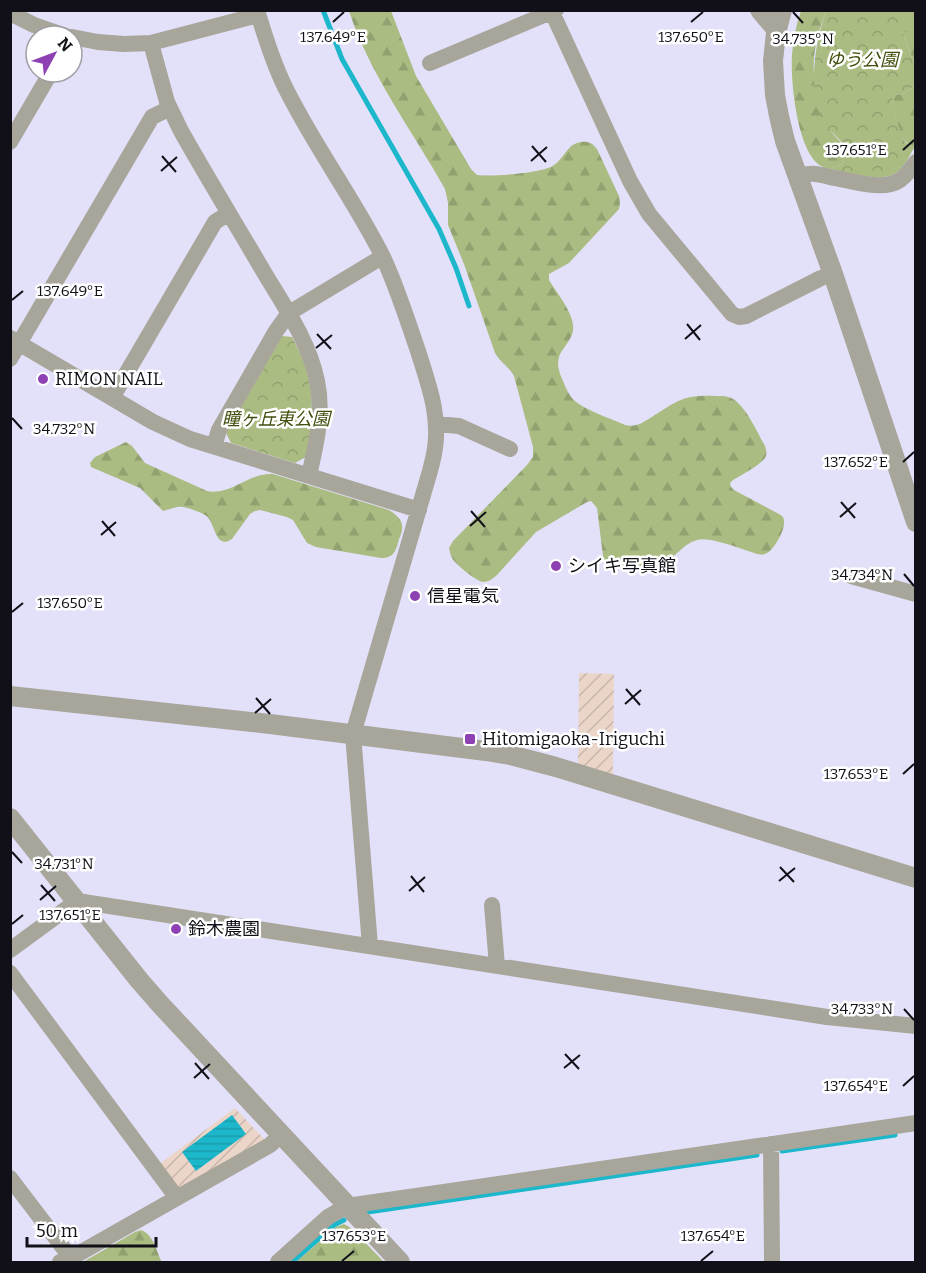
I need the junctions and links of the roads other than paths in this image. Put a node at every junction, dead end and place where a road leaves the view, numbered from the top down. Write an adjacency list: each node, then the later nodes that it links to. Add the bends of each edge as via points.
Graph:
1 (760, 10): 8 (street)
2 (771, 10): 8 (street)
3 (782, 10): 8 (street)
4 (553, 11): 11 (street); 19 (street, via 639,198 732,314 746,316)
5 (10, 13): 7 (street)
6 (258, 13): 10 (street); 18 (street, via 285,87)
7 (32, 24)
8 (777, 30): 16 (street, via 773,61 775,96)
9 (84, 39): 10 (street)
10 (151, 43): 13 (street)
11 (430, 63)
12 (44, 84): 14 (street)
13 (171, 108): 17 (street); 21 (street, via 152,117)
14 (10, 142)
15 (915, 162): 16 (street, via 899,181 886,185 809,172)
16 (798, 176): 19 (street)
17 (229, 213): 20 (street); 23 (street, via 215,222)
18 (382, 257): 20 (street); 24 (street, via 410,326)
19 (833, 274): 29 (street)
20 (289, 314): 25 (street, via 219,430); 27 (street, via 312,360 320,404)
21 (15, 341): 22 (street); 23 (street)
22 (10, 359)
23 (112, 398): 25 (street, via 172,431)
24 (436, 424): 26 (street, via 459,426); 28 (street, via 435,448)
25 (214, 446): 27 (street)
26 (510, 449)
27 (309, 476): 28 (street)
28 (419, 510): 33 (street)
29 (915, 522)
30 (851, 576): 31 (street)
31 (915, 594)
32 (10, 696): 33 (street)
33 (352, 734): 35 (street, via 534,760); 38 (street)
34 (10, 818): 36 (street)
35 (915, 878)
36 (77, 901): 38 (street); 39 (street); 44 (street, via 159,1003)
37 (492, 905): 40 (street)
38 (370, 946): 40 (street)
39 (10, 950)
40 (496, 966): 42 (street, via 827,1017)
41 (10, 973): 47 (street)
42 (915, 1026)
43 (915, 1123): 45 (street)
44 (281, 1135): 47 (street); 48 (street)
45 (771, 1144): 48 (street); 52 (street)
46 (10, 1178): 49 (street)
47 (177, 1198): 49 (street)
48 (348, 1206): 50 (street, via 328,1217); 51 (street)
49 (68, 1261)
50 (278, 1263)
51 (400, 1263)
52 (772, 1263)

